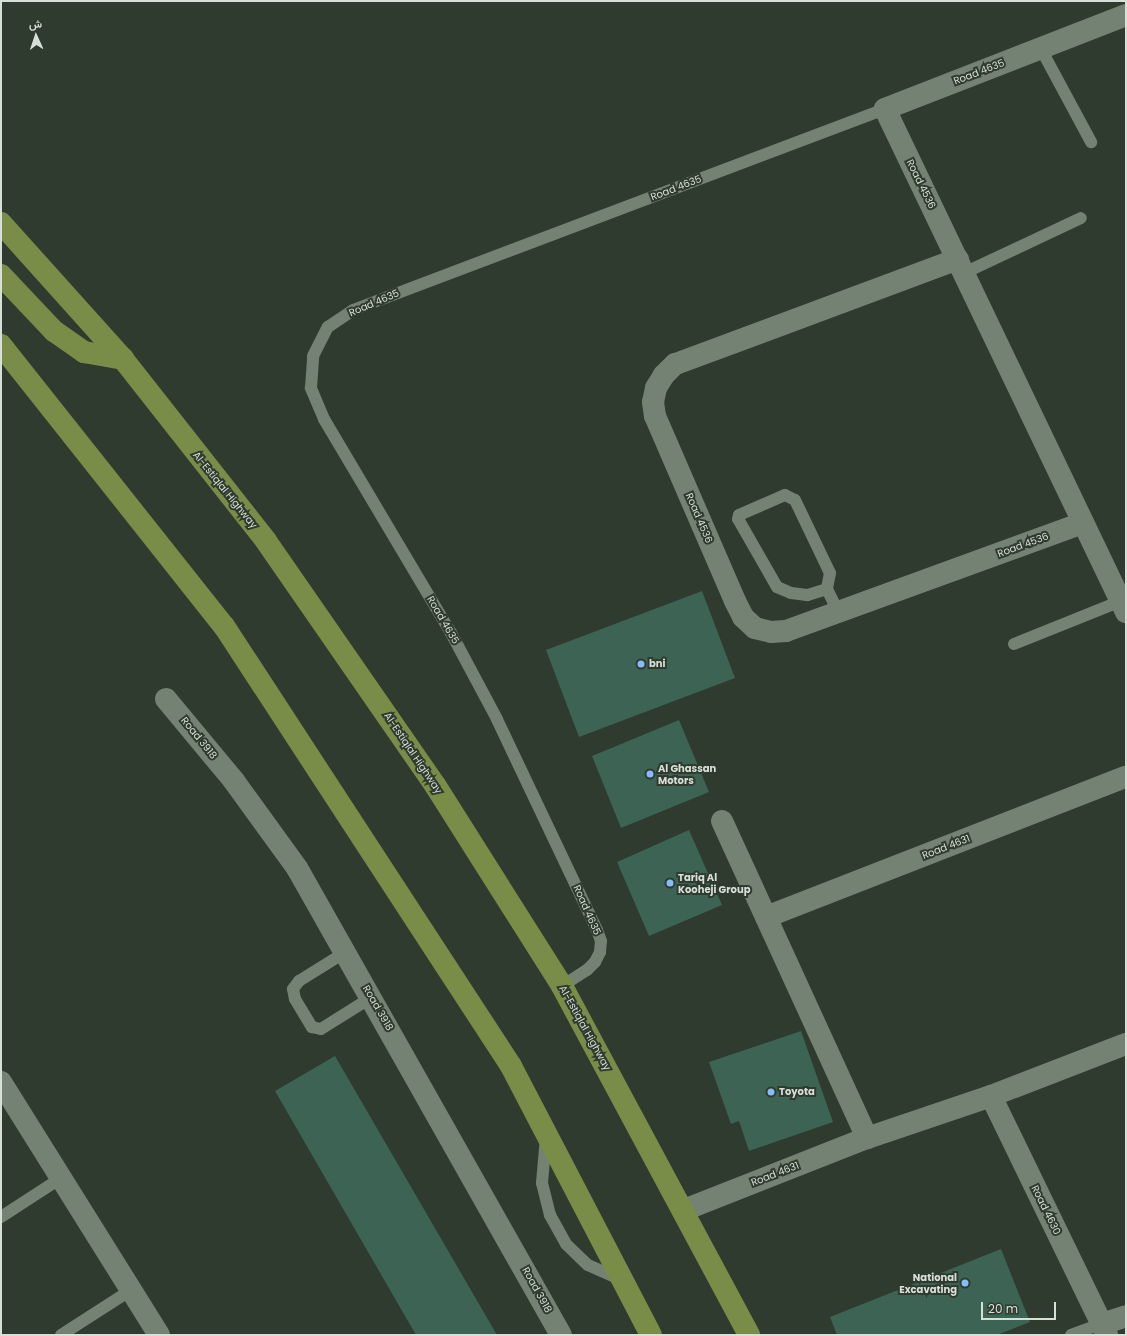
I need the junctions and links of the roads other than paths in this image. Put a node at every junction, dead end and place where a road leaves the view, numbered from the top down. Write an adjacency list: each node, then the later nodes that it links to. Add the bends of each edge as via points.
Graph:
1 (1126, 15): 2 (street, Road 4635)
2 (1041, 49): 3 (street, Road 4635); 4 (lane)
3 (885, 109): 7 (street, Road 4536); 21 (lane, Road 4635, via 353,310 328,327 313,356 311,388 324,419 451,633 498,720 597,930 601,941 600,952 595,962 588,970)
4 (1091, 142)
5 (1081, 218): 7 (lane)
6 (1, 223): 10 (main road, Al-Estiqlal Highway)
7 (961, 266): 11 (street, Road 4536); 14 (street, Road 4536, via 675,364 656,388 653,402 655,416 743,617 755,628 771,632 786,631)
8 (1, 275): 10 (main road, via 54,331 84,352)
9 (1, 345): 26 (main road, via 224,626 511,1066)
10 (123, 359): 21 (main road, Al-Estiqlal Highway, via 266,541 435,785)
11 (1083, 523): 13 (street, Road 4536); 14 (street, Road 4536)
12 (827, 589): 12 (lane, via 807,595 790,593 777,587 738,519 739,515 785,495 795,500 830,573); 14 (lane)
13 (1123, 606): 15 (lane)
14 (838, 612)
15 (1014, 644)
16 (166, 699): 20 (street, Road 3918, via 234,781 297,868)
17 (1126, 776): 19 (street, Road 4631)
18 (722, 821): 19 (street)
19 (766, 916): 27 (street)
20 (344, 953): 22 (street, Road 3918); 22 (lane, via 299,981 292,989 295,999 312,1027 321,1029)
21 (562, 986): 29 (main road, Al-Estiqlal Highway)
22 (372, 997): 37 (street, Road 3918)
23 (1126, 1044): 25 (street, Road 4631)
24 (1, 1082): 28 (street)
25 (990, 1096): 27 (street, Road 4631); 34 (street, Road 4630)
26 (547, 1134): 31 (main road); 31 (lane, via 542,1183 550,1214 566,1244 576,1256 588,1265)
27 (867, 1138): 29 (street, Road 4631)
28 (60, 1178): 30 (lane); 32 (street)
29 (684, 1210): 39 (main road, Al-Estiqlal Highway)
30 (1, 1217)
31 (622, 1280): 38 (main road)
32 (130, 1290): 35 (lane); 36 (street)
33 (1126, 1316): 34 (street)
34 (1105, 1330): 40 (lane)
35 (61, 1335)
36 (159, 1335)
37 (561, 1335)
38 (651, 1335)
39 (750, 1335)
40 (1071, 1335)

